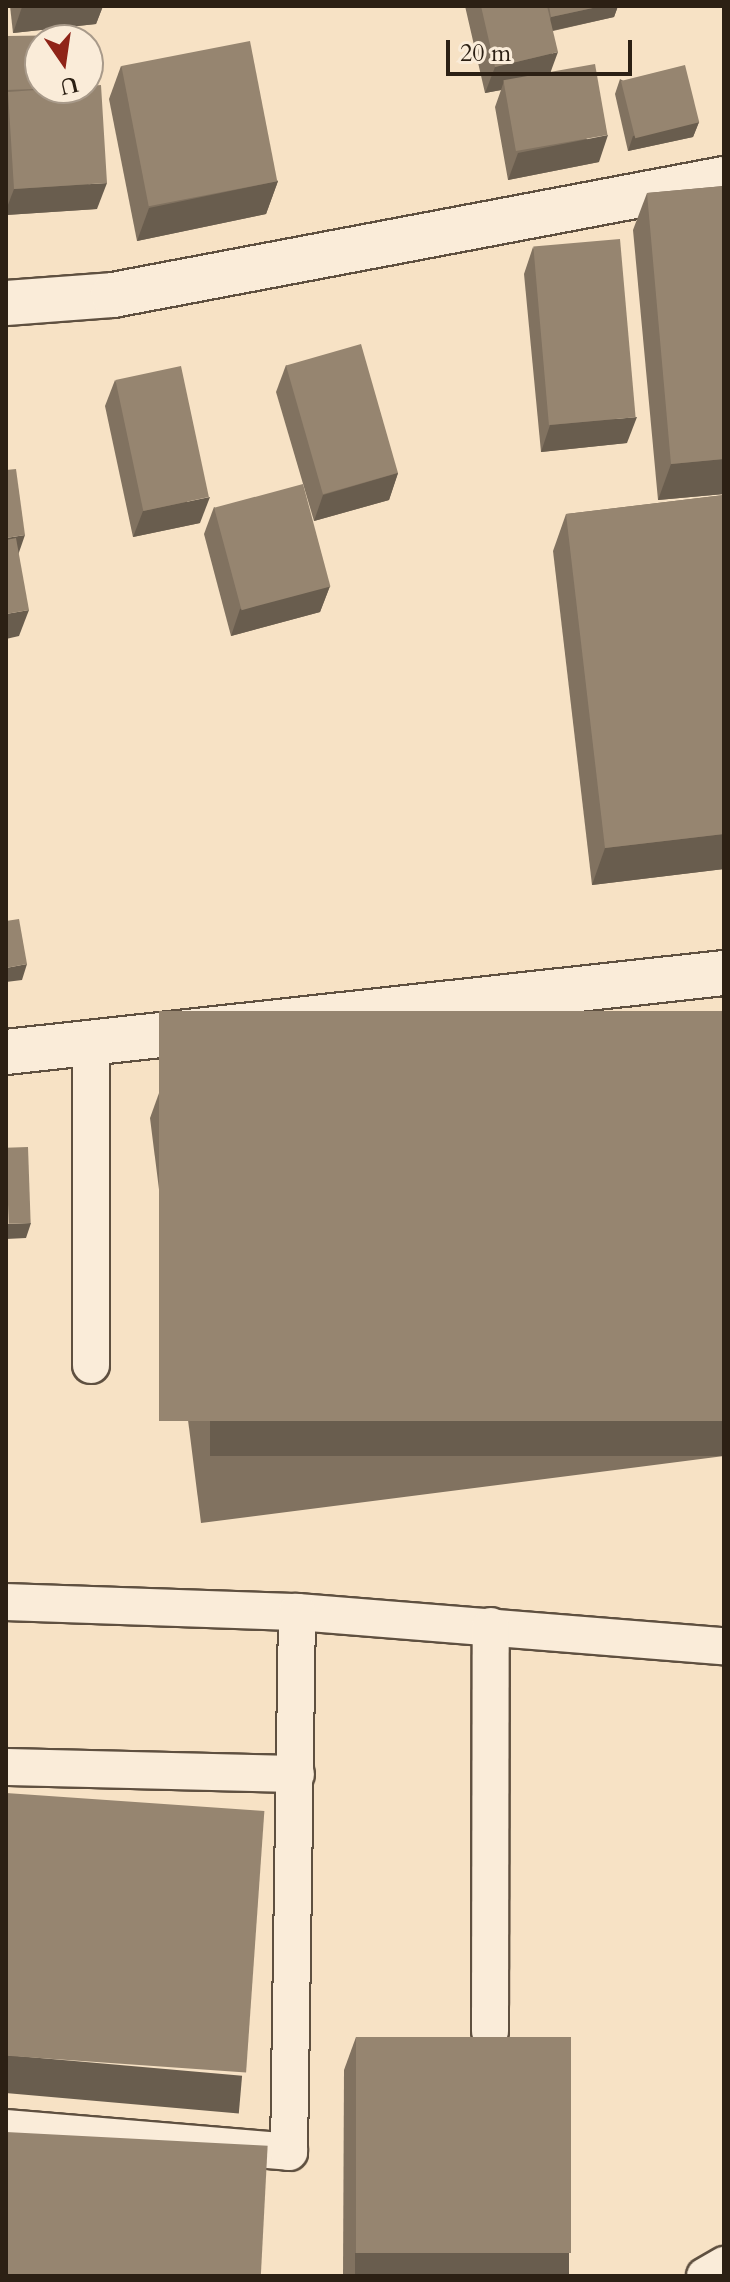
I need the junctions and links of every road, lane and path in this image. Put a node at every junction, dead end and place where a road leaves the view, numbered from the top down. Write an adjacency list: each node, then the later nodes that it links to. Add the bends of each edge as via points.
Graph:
1 (724, 179): 2 (street, via 113,295)
2 (6, 303)
3 (724, 973): 4 (street)
4 (91, 1042): 5 (street); 6 (lane)
5 (6, 1052)
6 (91, 1365)
7 (6, 1602): 8 (lane)
8 (297, 1612): 9 (lane); 12 (lane)
9 (491, 1626): 10 (lane); 13 (lane)
10 (724, 1646)
11 (6, 1767): 12 (lane)
12 (296, 1774): 14 (lane, via 289,2152)
13 (490, 2031)
14 (6, 2128)
15 (724, 2265): 16 (lane)
16 (705, 2276)

